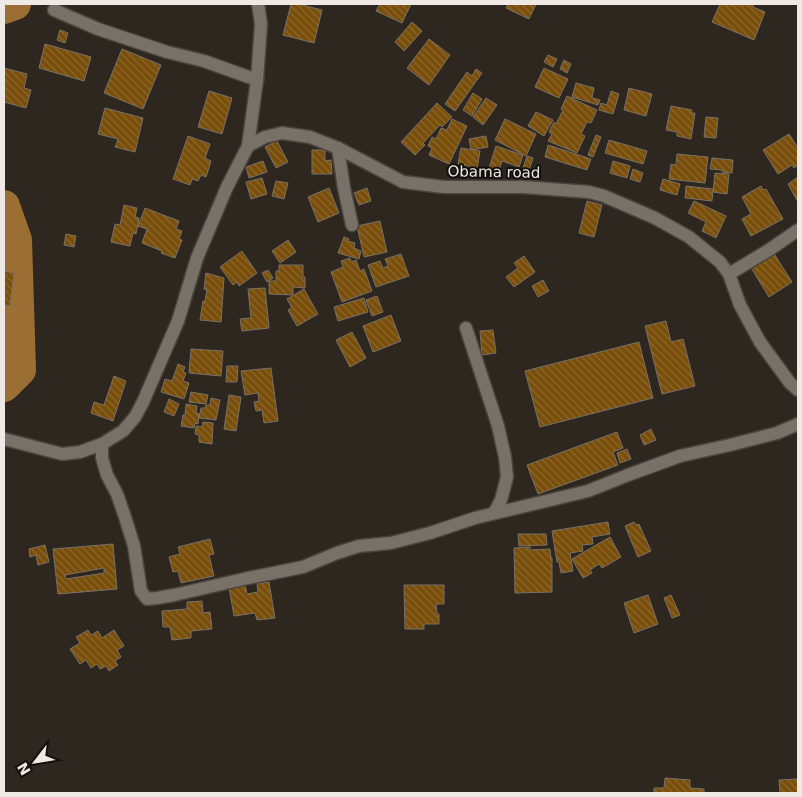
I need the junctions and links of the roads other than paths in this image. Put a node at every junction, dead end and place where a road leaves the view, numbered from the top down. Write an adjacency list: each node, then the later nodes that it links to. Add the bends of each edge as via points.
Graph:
1 (258, 4): 3 (street, via 261,24)
2 (54, 10): 3 (street, via 98,29)
3 (257, 80): 4 (street)
4 (248, 146): 5 (street, Obama road, via 282,133 310,137); 13 (street, via 197,258 178,320 143,402 124,430)
5 (338, 148): 6 (street); 8 (street, Obama road, via 403,182 444,188 523,187 604,196 655,218 688,237 720,262)
6 (352, 225)
7 (798, 230): 8 (street)
8 (729, 274): 10 (street, Obama road, via 740,305 760,342)
9 (466, 328): 14 (street, via 505,457 508,477)
10 (798, 390)
11 (798, 424): 14 (street, via 777,433 680,456 588,491)
12 (6, 439): 13 (street, via 62,454)
13 (102, 444): 14 (street, via 102,458 125,516 134,546 141,591 147,599 303,567 358,546 399,541)
14 (494, 513)

